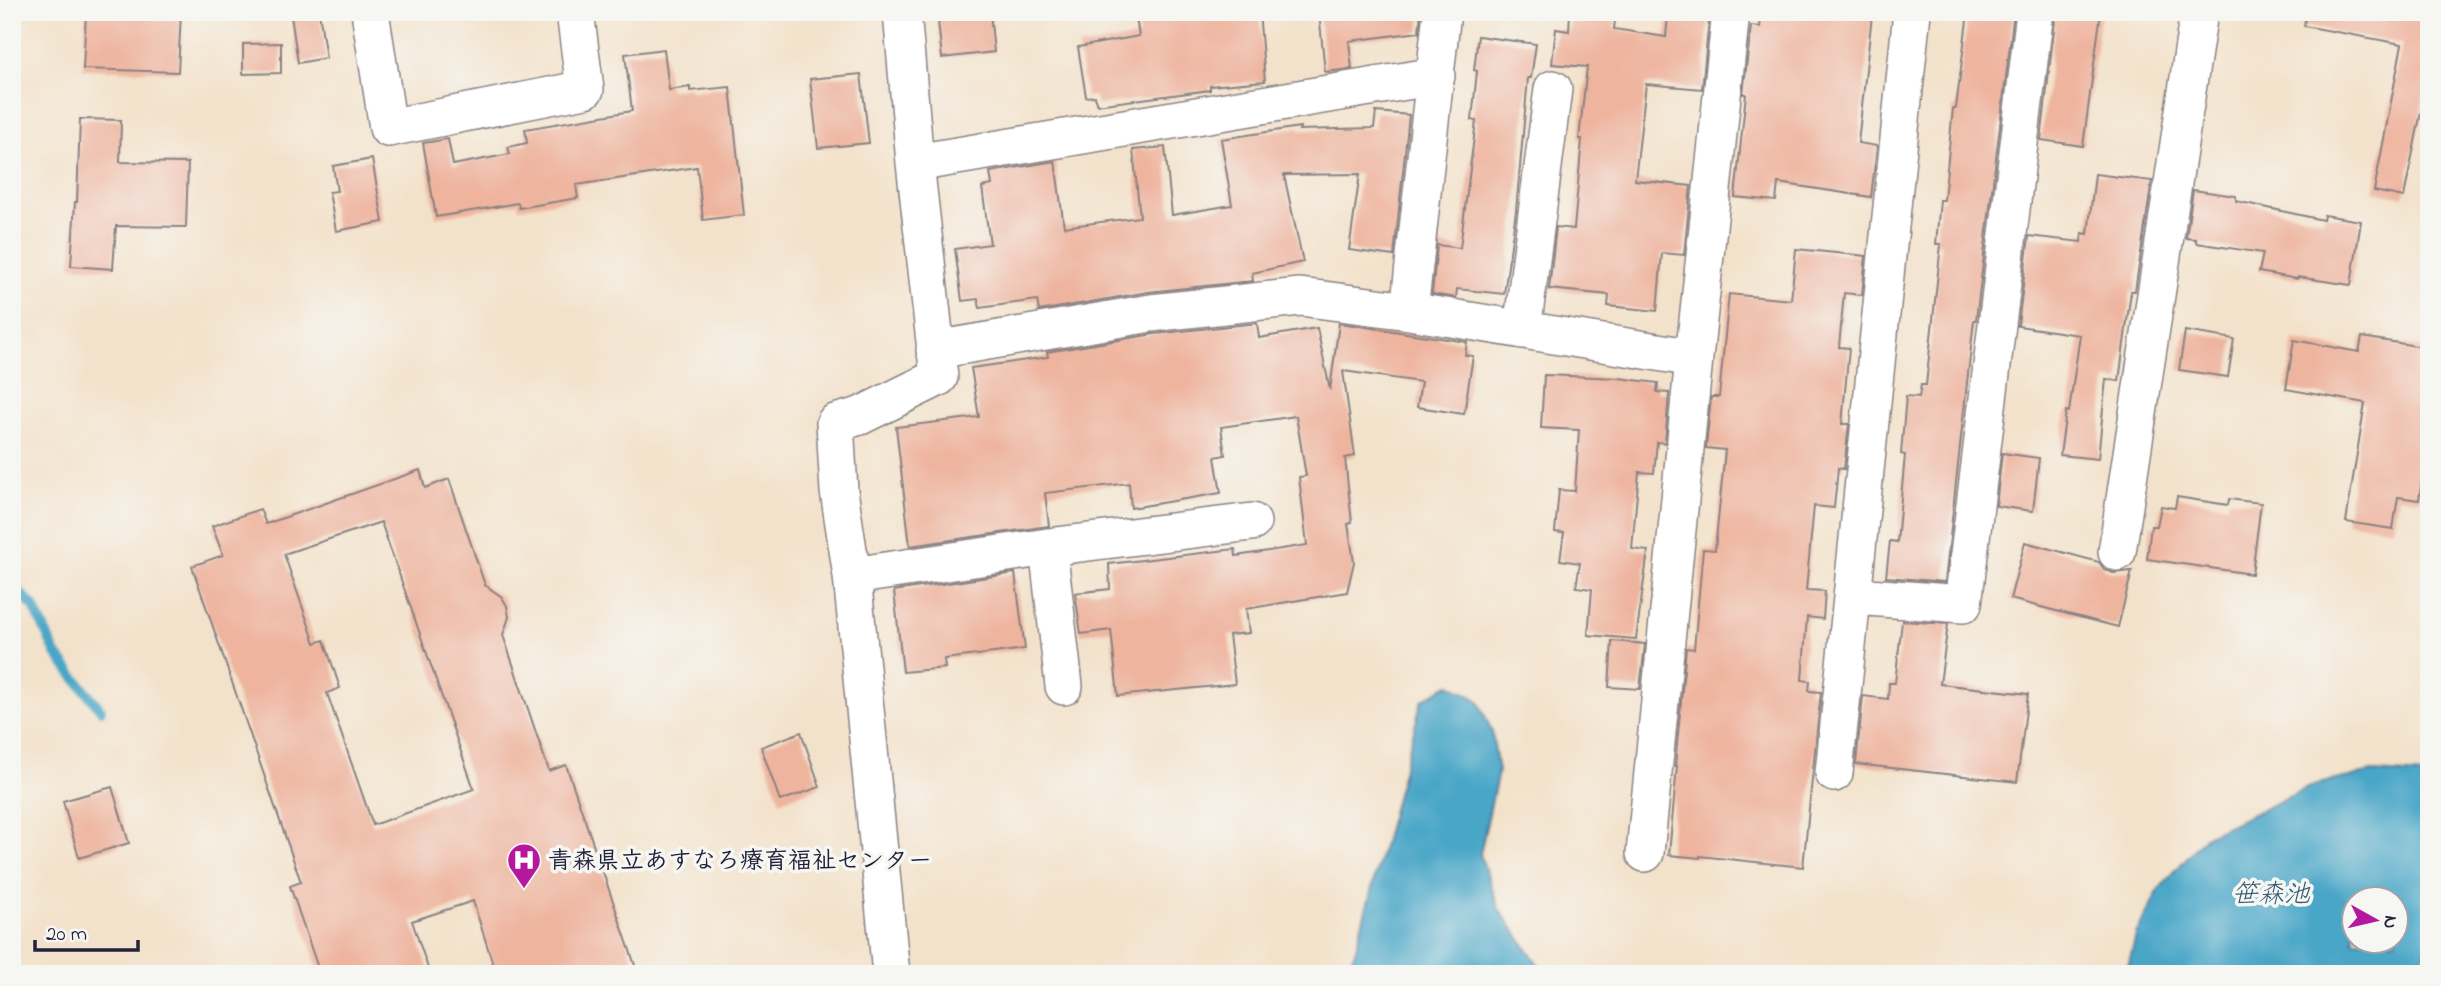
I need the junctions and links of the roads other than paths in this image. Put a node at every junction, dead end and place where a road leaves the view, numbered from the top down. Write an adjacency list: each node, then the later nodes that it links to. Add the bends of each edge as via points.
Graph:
1 (370, 12): 2 (street, via 388,128 585,89)
2 (575, 12)
3 (902, 12): 11 (street)
4 (1442, 12): 9 (street)
5 (1731, 12): 15 (street)
6 (1912, 12): 20 (street)
7 (2035, 12): 20 (street, via 1963,604)
8 (2199, 12): 18 (street)
9 (1436, 76): 11 (street); 12 (street)
10 (1553, 89): 13 (street)
11 (915, 163): 14 (street)
12 (1409, 312): 13 (street); 14 (street, via 1300,298 1151,313)
13 (1522, 330): 15 (street)
14 (934, 350): 19 (street, via 939,377 860,416 835,423 839,491)
15 (1694, 358): 23 (street)
16 (1252, 522): 17 (street)
17 (1048, 547): 19 (street); 21 (street)
18 (2117, 552)
19 (852, 576): 24 (street)
20 (1854, 596): 22 (street)
21 (1064, 686)
22 (1834, 773)
23 (1646, 853)
24 (891, 974)

